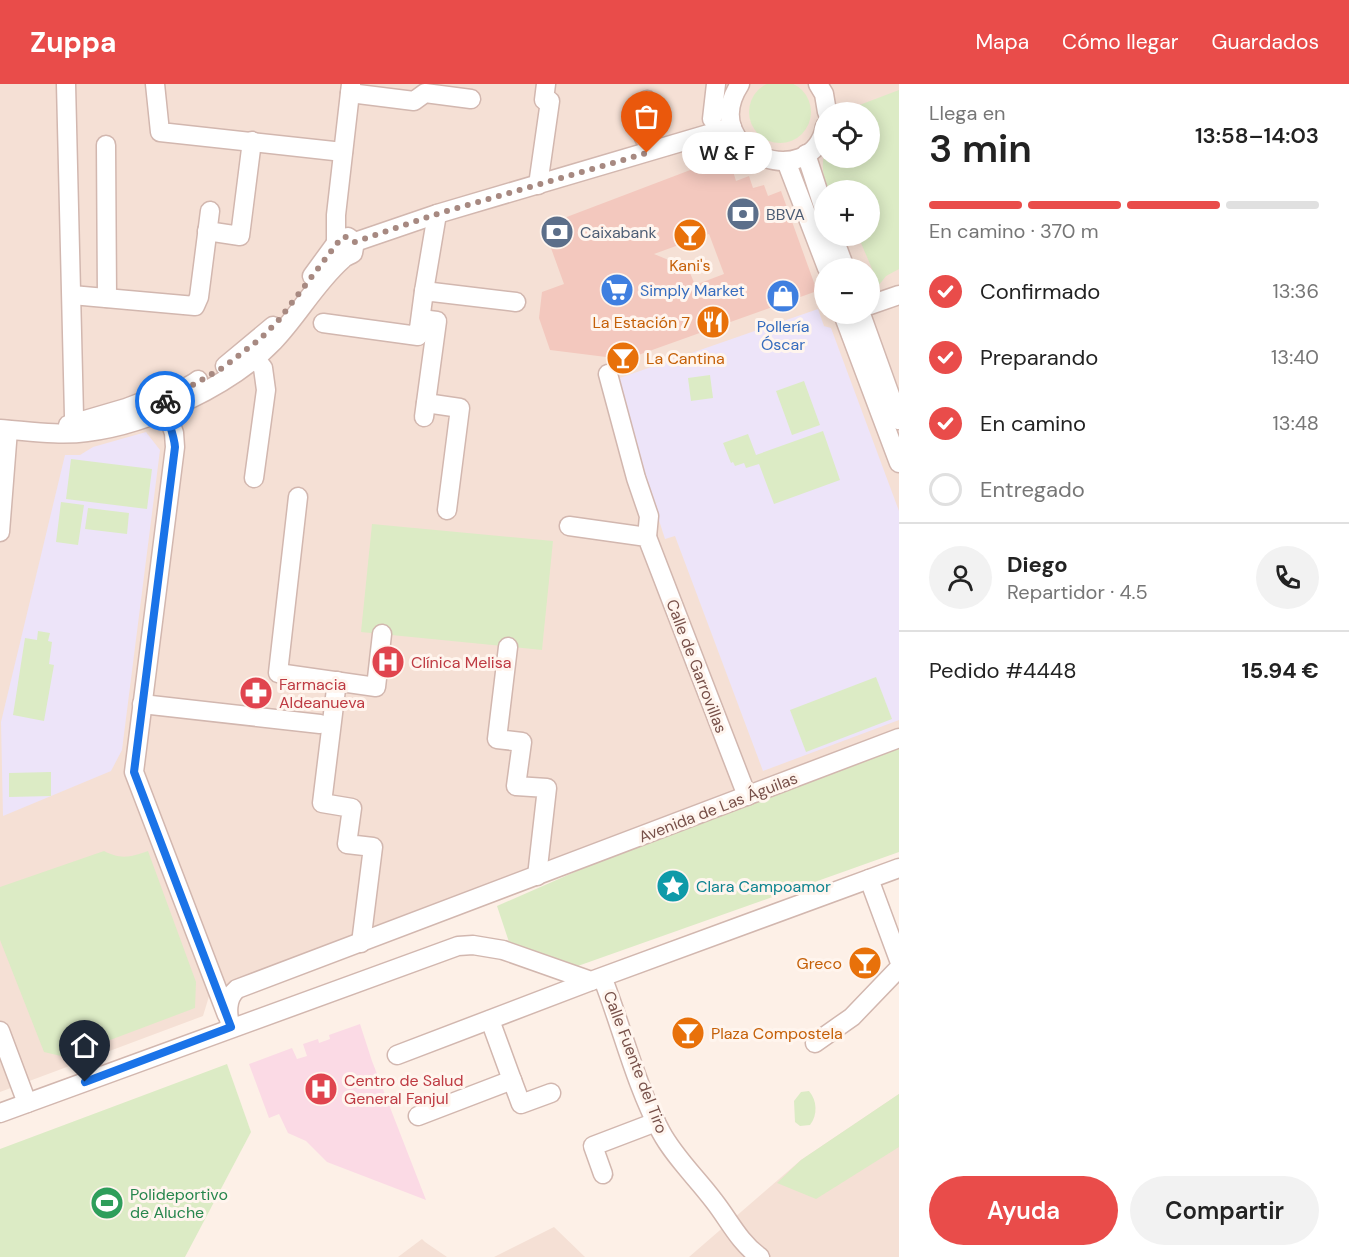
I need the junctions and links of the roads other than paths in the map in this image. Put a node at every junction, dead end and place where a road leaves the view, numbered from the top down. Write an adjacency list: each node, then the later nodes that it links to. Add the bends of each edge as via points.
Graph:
1 (66, 84): 29 (street)
2 (155, 84): 15 (street, via 160,132)
3 (546, 84): 22 (street, via 544,100 550,101)
4 (716, 84): 12 (street)
5 (741, 84): 13 (street, via 733,95)
6 (818, 84): 11 (street)
7 (350, 88): 8 (street, via 414,100 425,93); 18 (street)
8 (449, 90): 10 (street)
9 (648, 93): 14 (street)
10 (471, 99)
11 (825, 102)
12 (712, 119)
13 (732, 127): 20 (street, via 744,147 759,157); 22 (street)
14 (644, 138)
15 (252, 141): 18 (street); 25 (street, via 240,236)
16 (106, 145): 31 (street)
17 (814, 146): 19 (street)
18 (343, 152): 26 (street)
19 (806, 154): 20 (street); 21 (street)
20 (786, 161): 27 (street)
21 (815, 180)
22 (538, 185): 24 (street)
23 (210, 211): 25 (street)
24 (437, 214): 26 (street); 28 (street)
25 (207, 231): 31 (street, via 195,306)
26 (345, 248): 38 (street, via 289,326); 40 (street, via 241,355)
27 (822, 258)
28 (424, 291): 32 (street); 34 (street)
29 (72, 295): 31 (street); 44 (street)
30 (899, 295): 33 (street)
31 (107, 298)
32 (516, 302)
33 (880, 302)
34 (421, 319): 35 (street, via 418,336); 49 (street, via 437,321 425,410 460,408)
35 (323, 323)
36 (848, 324): 46 (street)
37 (865, 324): 41 (street)
38 (256, 359): 42 (street); 47 (street, via 263,368 266,390)
39 (608, 374): 52 (street, Calle de Garrovillas, via 649,516)
40 (198, 380): 42 (street, via 165,401); 44 (street)
41 (895, 396): 43 (street)
42 (165, 412): 44 (street, via 90,432); 56 (street, via 175,447)
43 (899, 420)
44 (71, 428): 45 (street)
45 (4, 429): 51 (street)
46 (899, 464)
47 (254, 478)
48 (298, 497): 55 (street, via 278,673)
49 (447, 510)
50 (568, 526): 52 (street)
51 (0, 532)
52 (647, 537): 59 (street, Calle de Garrovillas)
53 (382, 634): 55 (street, via 376,687)
54 (508, 647): 61 (street, via 497,739 522,742 516,786 547,788)
55 (337, 681): 63 (street, via 322,803 352,808 347,844 374,847)
56 (142, 705): 57 (street); 68 (street, via 134,772)
57 (320, 724)
58 (899, 738): 59 (street, Avenida de Las Águilas)
59 (747, 795): 61 (street, Avenida de Las Águilas)
60 (899, 868): 62 (street)
61 (537, 876): 63 (street, Avenida de Las Águilas)
62 (868, 879): 64 (street); 66 (street)
63 (361, 943): 68 (street, Avenida de Las Águilas, via 237,989 231,996)
64 (899, 960)
65 (899, 968): 70 (street, via 852,1017)
66 (597, 980): 67 (street); 68 (street, via 503,950 465,945); 77 (street, Calle Fuente del Tiro)
67 (490, 1020): 71 (street); 72 (street)
68 (230, 1023): 74 (street)
69 (0, 1031): 74 (street)
70 (814, 1043)
71 (397, 1054)
72 (512, 1080): 73 (street, via 521,1104); 76 (street)
73 (551, 1093)
74 (27, 1103): 75 (street)
75 (0, 1113)
76 (418, 1116)
77 (656, 1122): 78 (street, via 593,1146); 79 (street, Calle Fuente del Tiro, via 687,1170 749,1249)
78 (603, 1174)
79 (760, 1257)

